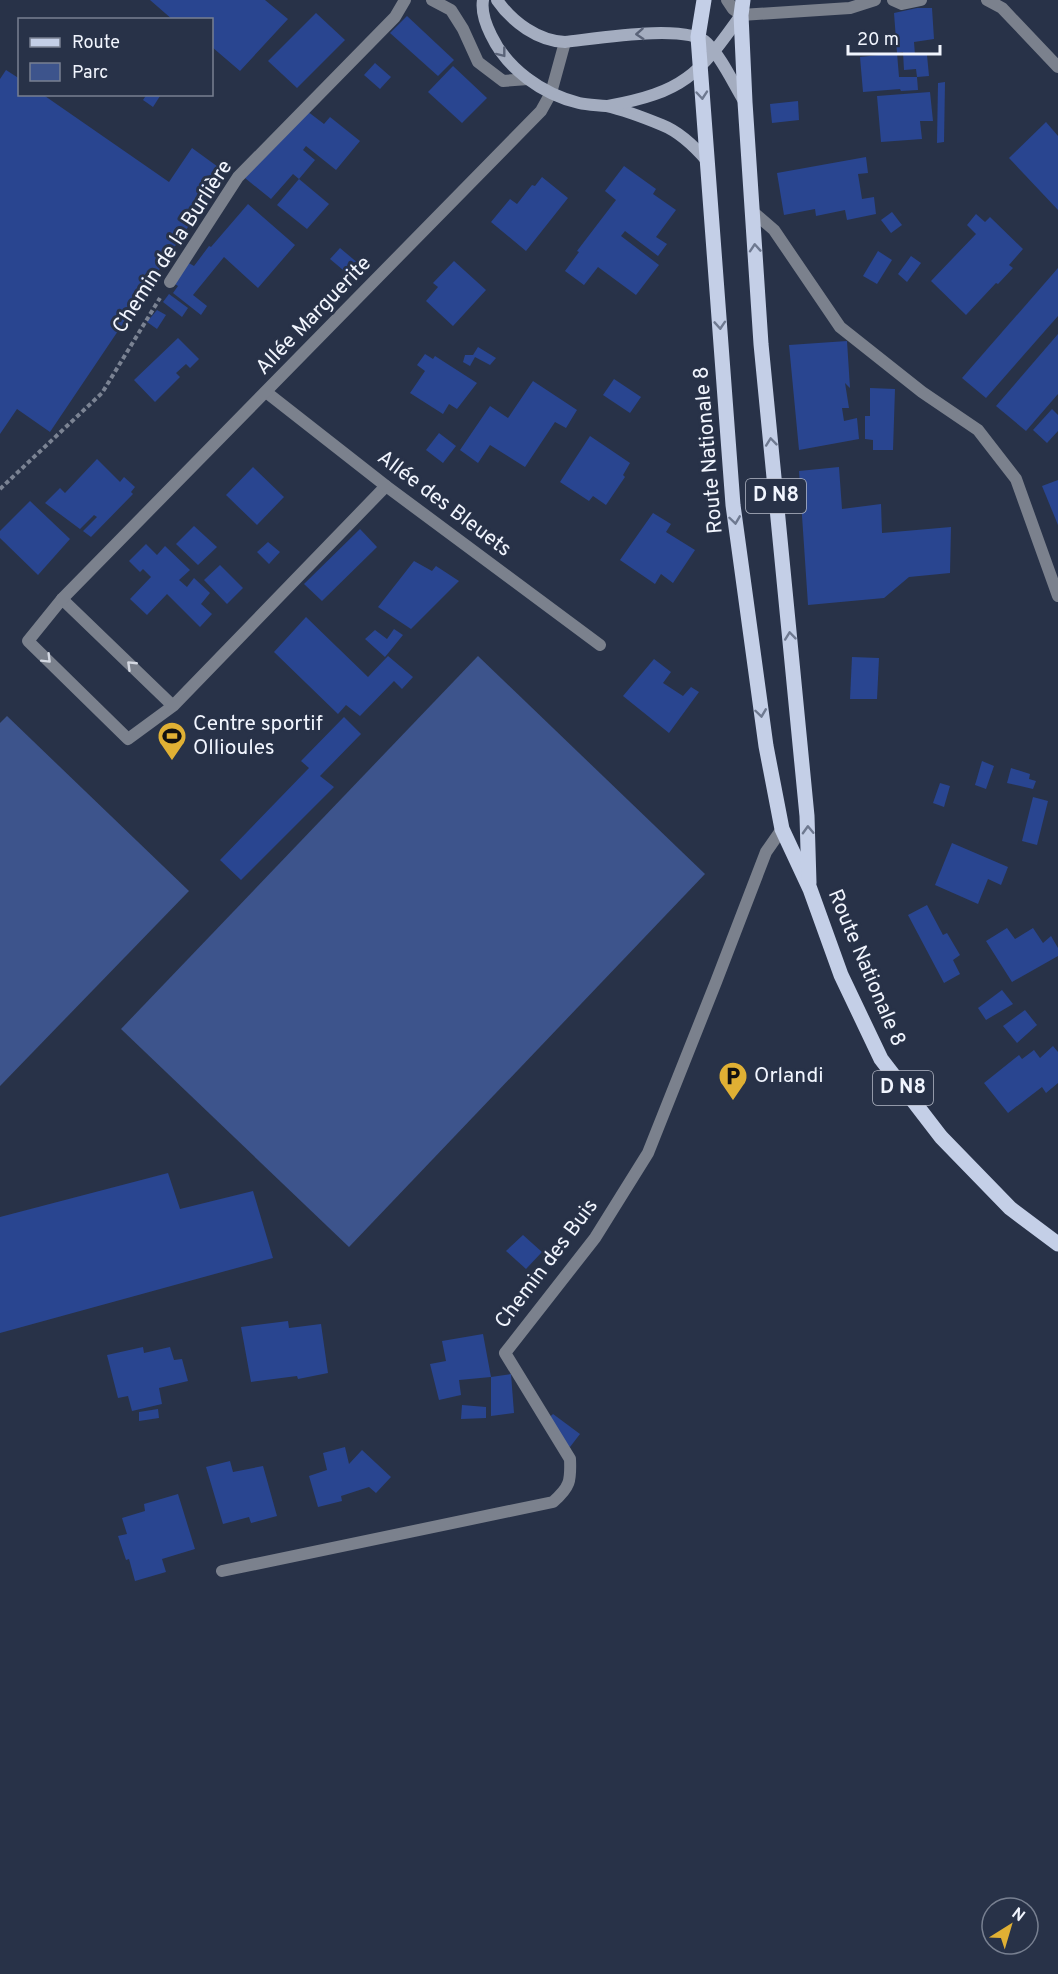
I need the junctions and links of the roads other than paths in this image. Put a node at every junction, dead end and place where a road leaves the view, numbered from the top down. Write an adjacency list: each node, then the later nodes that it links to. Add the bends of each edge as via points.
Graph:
1 (405, 0): 23 (street, Chemin de la Burlière, via 395,17 238,177)
2 (432, 0): 17 (street, via 450,10 478,62 503,81)
3 (483, 0): 17 (street, one-way to 17, via 486,25 495,45)
4 (497, 0): 13 (street, via 537,36)
5 (704, 0): 12 (main road, Route Nationale 8 / D N8)
6 (727, 0): 11 (street, via 733,9)
7 (875, 0): 11 (street, via 850,8)
8 (893, 0): 9 (street, via 903,4)
9 (921, 0)
10 (987, 0): 15 (street, via 1002,8)
11 (742, 8): 14 (street); 19 (main road, Route Nationale 8 / D N8)
12 (698, 37): 13 (street, one-way to 13, via 650,33); 14 (street); 16 (main road, Route Nationale 8 / D N8)
13 (565, 42): 18 (street, Allée Marguerite)
14 (715, 53): 16 (street); 19 (street)
15 (1058, 67)
16 (700, 69): 20 (street, via 671,89); 21 (main road, Route Nationale 8 / D N8, one-way to 21)
17 (528, 79): 18 (street)
18 (551, 93): 20 (street); 24 (street, Allée Marguerite, via 541,111)
19 (745, 102): 22 (main road, Route Nationale 8 / D N8)
20 (607, 107): 21 (street, via 664,125)
21 (708, 162): 30 (main road, Route Nationale 8 / D N8, one-way to 30, via 733,505 766,746)
22 (753, 213): 26 (street, via 774,231 840,327 922,392 978,430 1016,479); 31 (main road, Route Nationale 8 / D N8, one-way to 22, via 807,816 761,344)
23 (170, 282)
24 (266, 392): 25 (street, Allée des Bleuets); 27 (street, Allée Marguerite)
25 (386, 486): 28 (street, Allée des Bleuets); 29 (street)
26 (1058, 596)
27 (62, 599): 29 (street, one-way to 27); 29 (street, Allée Marguerite, one-way to 29, via 28,641 128,739)
28 (600, 645)
29 (173, 706)
30 (782, 829): 31 (main road, Route Nationale 8 / D N8); 33 (street, Chemin des Buis, via 766,852 648,1153 595,1238 505,1353 570,1459 566,1491 553,1502)
31 (810, 889): 32 (main road, Route Nationale 8 / D N8, via 841,975 881,1059 941,1137 1010,1208)
32 (1058, 1244)
33 (222, 1571)

